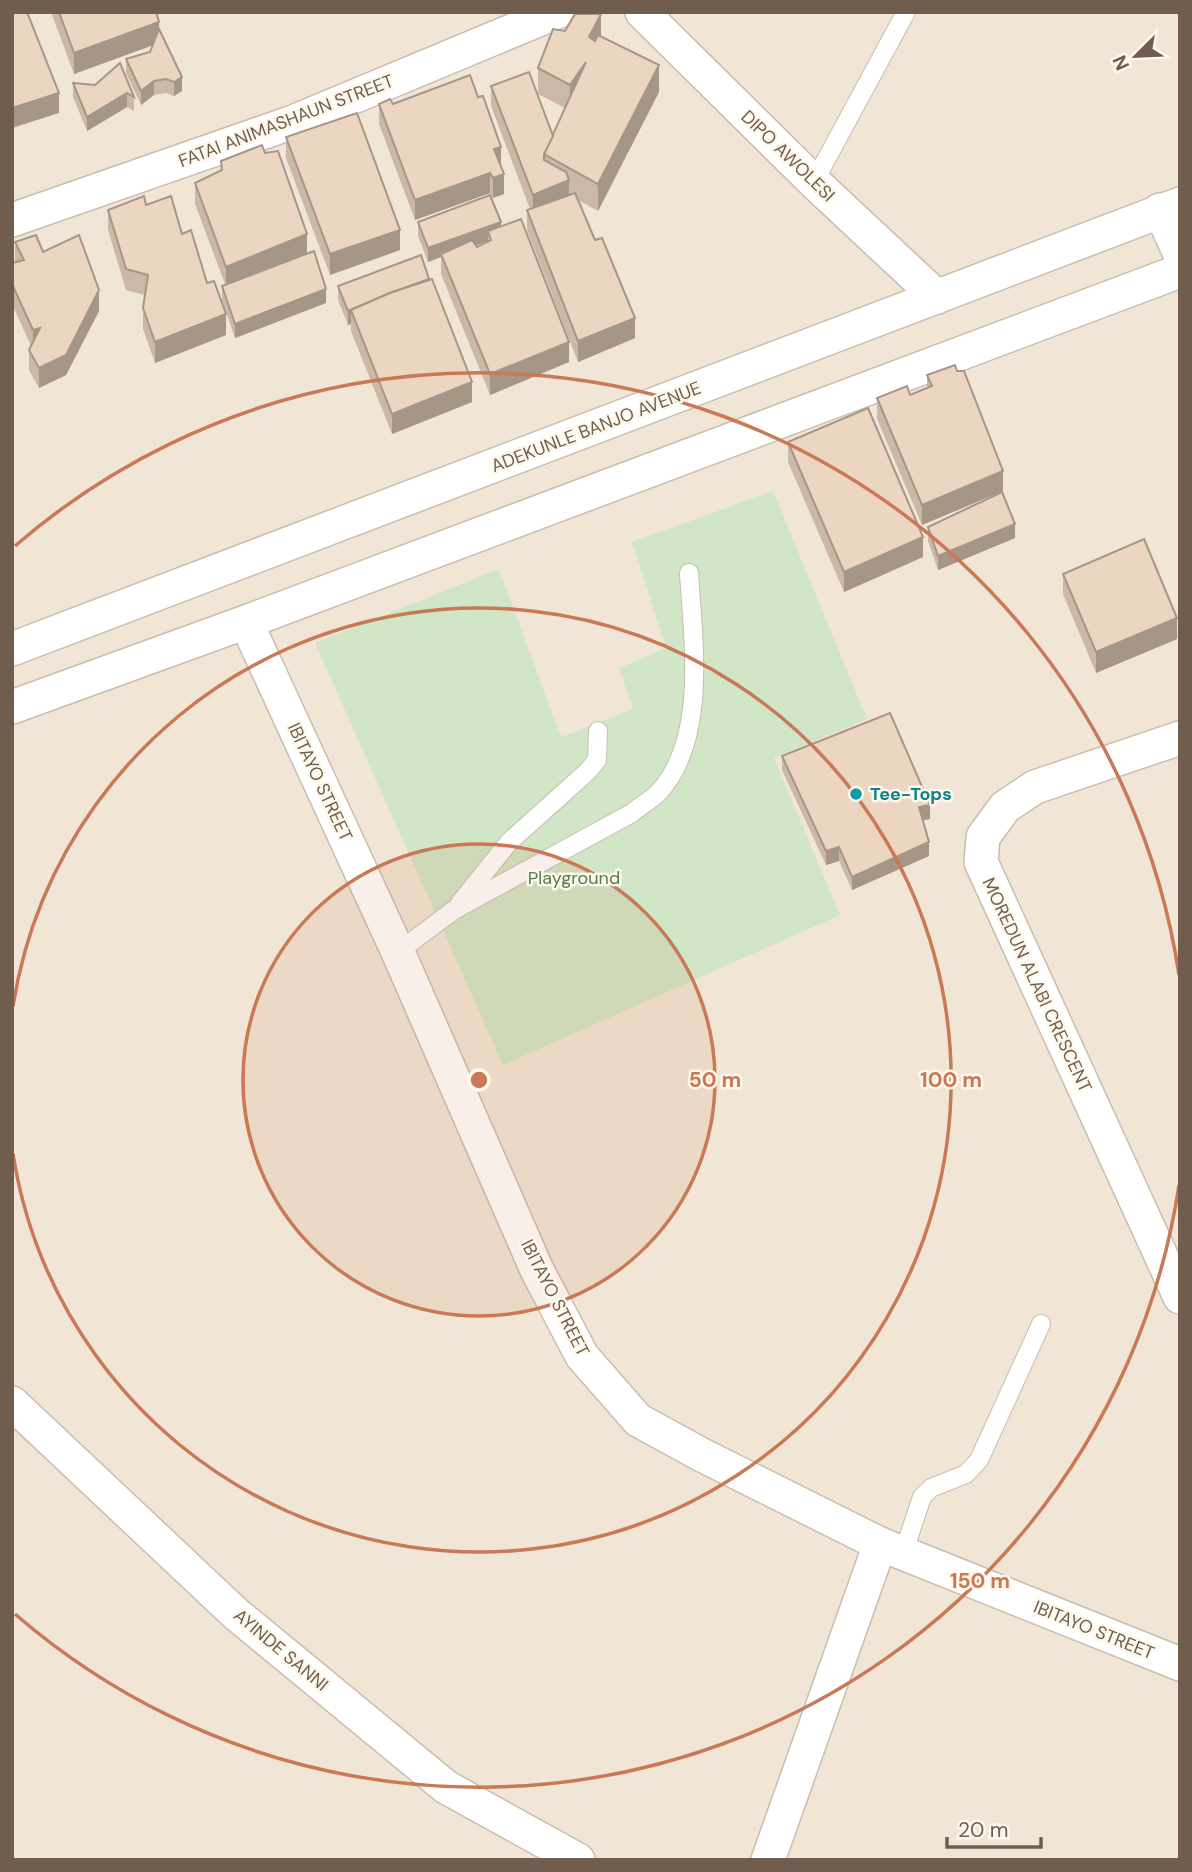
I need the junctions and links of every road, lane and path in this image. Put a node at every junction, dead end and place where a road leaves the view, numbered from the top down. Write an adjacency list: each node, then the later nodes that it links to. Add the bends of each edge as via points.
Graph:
1 (557, 12): 6 (street, FATAI ANIMASHAUN STREET, via 293,122)
2 (642, 12): 4 (street, DIPO AWOLESI)
3 (906, 12): 4 (lane)
4 (814, 182): 9 (street, DIPO AWOLESI)
5 (1170, 207): 7 (street); 9 (street, ADEKUNLE BANJO AVENUE)
6 (12, 220)
7 (1180, 254)
8 (1180, 271): 11 (street)
9 (937, 297): 12 (street, ADEKUNLE BANJO AVENUE)
10 (689, 573): 16 (lane, via 694,698 683,748 672,773 658,793 632,813)
11 (246, 622): 13 (street); 17 (street, IBITAYO STREET)
12 (12, 649)
13 (12, 707)
14 (598, 731): 16 (lane, via 597,760 510,841)
15 (1180, 738): 18 (street, MOREDUN ALABI CRESCENT, via 1035,787 1005,807 983,838 981,862)
16 (454, 911): 17 (lane)
17 (398, 952): 21 (street, IBITAYO STREET, via 537,1270 582,1356 638,1420)
18 (1180, 1297)
19 (1041, 1324): 21 (lane, via 979,1460 966,1474 931,1488 922,1497)
20 (12, 1403): 23 (street, AYINDE SANNI, via 235,1613 446,1787)
21 (891, 1549): 22 (street, IBITAYO STREET); 24 (street)
22 (1180, 1664)
23 (578, 1860)
24 (768, 1860)

